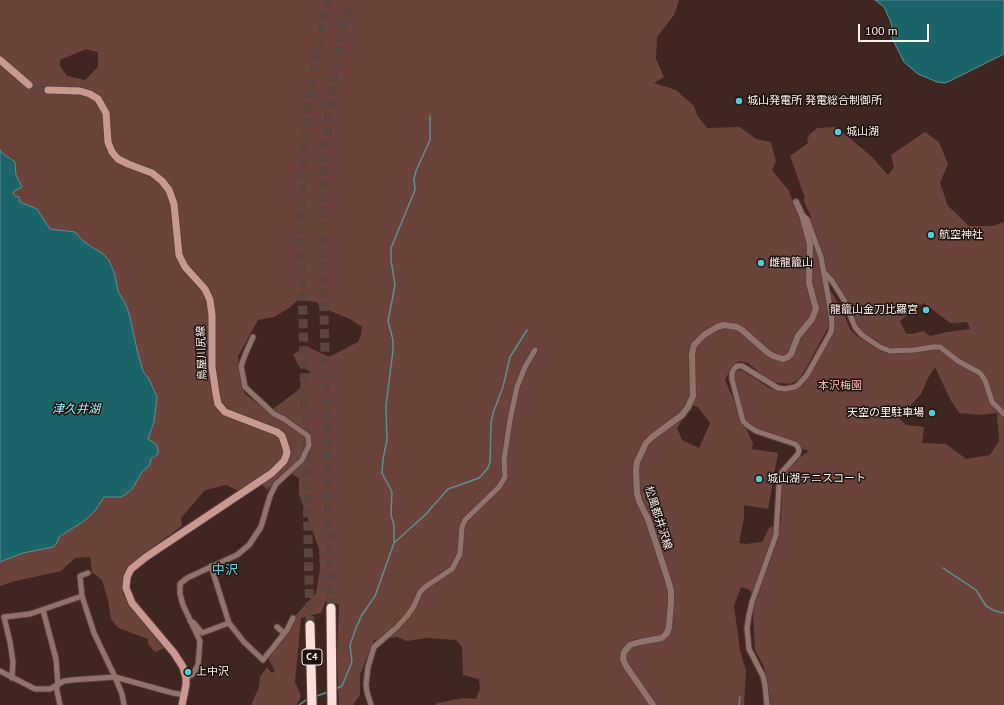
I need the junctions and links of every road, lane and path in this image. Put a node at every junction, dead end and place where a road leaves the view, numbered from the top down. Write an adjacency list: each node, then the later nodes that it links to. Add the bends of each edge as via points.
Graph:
1 (0, 60): 2 (main road)
2 (29, 84)
3 (48, 90): 24 (main road, 鳥屋川尻線, via 80,91 98,99 106,113 108,142 116,157 152,173 169,190 174,204 179,255 210,300 212,367 218,404 225,412 277,432 282,436 286,448 284,462 272,473 146,557 129,572 126,584 129,599 180,661)
4 (796, 202): 5 (street, 松風都井沢線)
5 (802, 215): 6 (street, 松風都井沢線, via 807,219 811,229); 33 (street, 松風都井沢線, via 810,244 809,283 816,309 812,320 798,336 791,354 783,359 773,356 737,327 724,325 704,335 694,345 693,396 688,406 682,415 646,442 637,462 637,493 669,584 671,608 667,633 656,640 630,645 626,648 623,659)
6 (824, 271): 9 (street, via 844,300 855,327 862,335 890,351 940,347 980,373 992,402); 34 (street, 松風都井沢線, via 832,326 828,338 802,381 795,387 784,389 774,386 742,366 737,366 732,373 746,425 795,444 799,450 782,472 776,535 752,602 747,628 749,649 765,685)
7 (253, 337): 10 (street, via 241,366 245,387 274,414 308,436 310,445 302,460 276,484 261,527 250,545 237,555)
8 (535, 350): 32 (street, via 517,387 504,460 505,477 465,520 460,554 452,569 425,587 407,616 374,646 366,685)
9 (1004, 414)
10 (211, 566): 16 (street, via 180,584 183,606); 17 (street)
11 (88, 573): 12 (street, via 80,576)
12 (82, 596): 14 (street); 22 (street, via 94,632)
13 (331, 608): 27 (highway, C4)
14 (43, 610): 23 (street, via 4,617 13,662); 25 (street, via 56,659)
15 (293, 618): 20 (street)
16 (190, 620): 17 (street, via 202,634); 24 (street, via 200,640 199,656 196,670)
17 (229, 623): 20 (street, via 263,660)
18 (310, 625): 31 (highway, C4)
19 (277, 627): 20 (street)
20 (284, 633)
21 (0, 671): 23 (street)
22 (115, 677): 25 (street, via 64,681); 26 (street); 29 (street)
23 (12, 678): 25 (street, via 34,689 50,689)
24 (186, 678): 26 (main road, 鳥屋川尻線)
25 (57, 686): 28 (street)
26 (185, 695): 30 (main road, 鳥屋川尻線)
27 (332, 703)
28 (60, 705)
29 (124, 705)
30 (182, 705)
31 (312, 705)
32 (371, 705)
33 (653, 705)
34 (767, 705)

